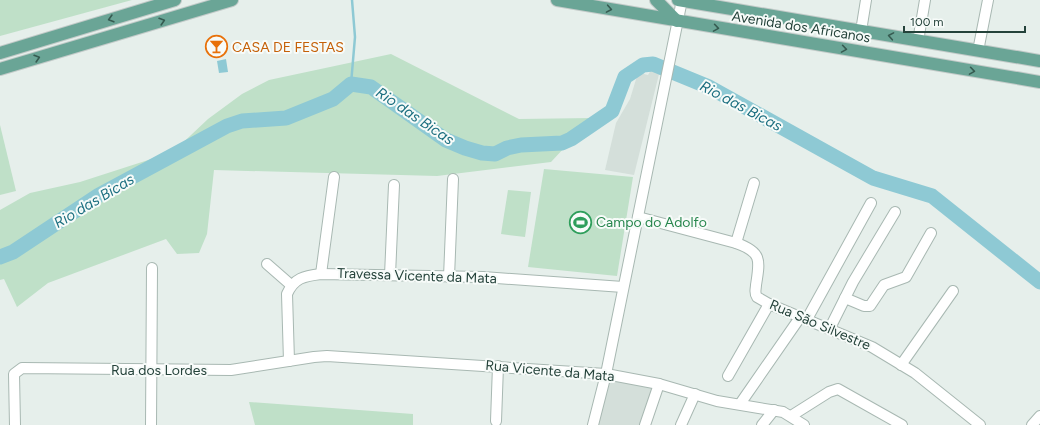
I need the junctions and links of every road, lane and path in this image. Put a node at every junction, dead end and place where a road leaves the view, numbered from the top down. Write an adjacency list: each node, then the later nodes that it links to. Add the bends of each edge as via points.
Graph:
1 (175, 0): 13 (main road, one-way to 13)
2 (232, 0): 15 (main road, one-way to 2)
3 (557, 0): 9 (main road, Avenida dos Africanos, one-way to 9)
4 (656, 0): 9 (main road)
5 (680, 0): 9 (street); 10 (main road, Avenida dos Africanos)
6 (866, 0): 10 (street)
7 (925, 0): 11 (street)
8 (988, 0): 12 (street)
9 (678, 21): 16 (main road, Avenida dos Africanos, one-way to 16); 23 (street)
10 (861, 31): 11 (main road, Avenida dos Africanos, one-way to 10)
11 (918, 41): 12 (main road, Avenida dos Africanos)
12 (978, 51): 14 (main road, Avenida dos Africanos)
13 (0, 52)
14 (1040, 61)
15 (0, 70)
16 (1040, 82)
17 (334, 177): 28 (street)
18 (453, 179): 30 (street)
19 (754, 183): 25 (street)
20 (394, 185): 29 (street)
21 (871, 202): 36 (street)
22 (895, 212): 34 (street)
23 (638, 217): 25 (street, Rua São Silvestre); 32 (street)
24 (931, 233): 34 (street, via 906,277 884,285 870,306)
25 (736, 243): 35 (street, Rua São Silvestre, via 748,248 758,257 755,294)
26 (267, 264): 31 (street)
27 (152, 268): 41 (street)
28 (321, 274): 29 (street, Travessa Vicente da Mata); 31 (street, Travessa Vicente da Mata, via 298,278)
29 (390, 275): 30 (street, Travessa Vicente da Mata)
30 (449, 277): 32 (street, Travessa Vicente da Mata)
31 (291, 285): 38 (street, via 286,304)
32 (623, 287): 42 (street)
33 (953, 291): 39 (street)
34 (845, 298): 37 (street)
35 (769, 304): 36 (street, Rua São Silvestre); 43 (street)
36 (804, 318): 37 (street, Rua São Silvestre); 46 (street)
37 (830, 328): 39 (street, Rua São Silvestre, via 872,347)
38 (289, 362): 40 (street, Rua Vicente da Mata, via 327,356); 41 (street, Rua dos Lordes, via 231,370)
39 (901, 364): 59 (street, Rua São Silvestre)
40 (498, 366): 42 (street, Rua Vicente da Mata); 50 (street)
41 (151, 371): 51 (street, Rua dos Lordes, via 19,369 14,374); 52 (street)
42 (606, 374): 44 (street, Rua Vicente da Mata); 53 (street)
43 (728, 376)
44 (659, 384): 45 (street, Rua Vicente da Mata); 54 (street)
45 (696, 394): 46 (street, Rua Vicente da Mata, via 717,401); 55 (street)
46 (740, 404): 47 (street, Rua Vicente da Mata)
47 (774, 410): 48 (street, Rua Vicente da Mata); 56 (street)
48 (791, 416): 57 (street, Rua Vicente da Mata); 58 (street, via 838,389)
49 (1040, 416): 60 (street)
50 (496, 421)
51 (15, 425)
52 (151, 425)
53 (593, 425)
54 (645, 425)
55 (681, 425)
56 (762, 425)
57 (804, 425)
58 (902, 425)
59 (980, 425)
60 (1032, 425)

